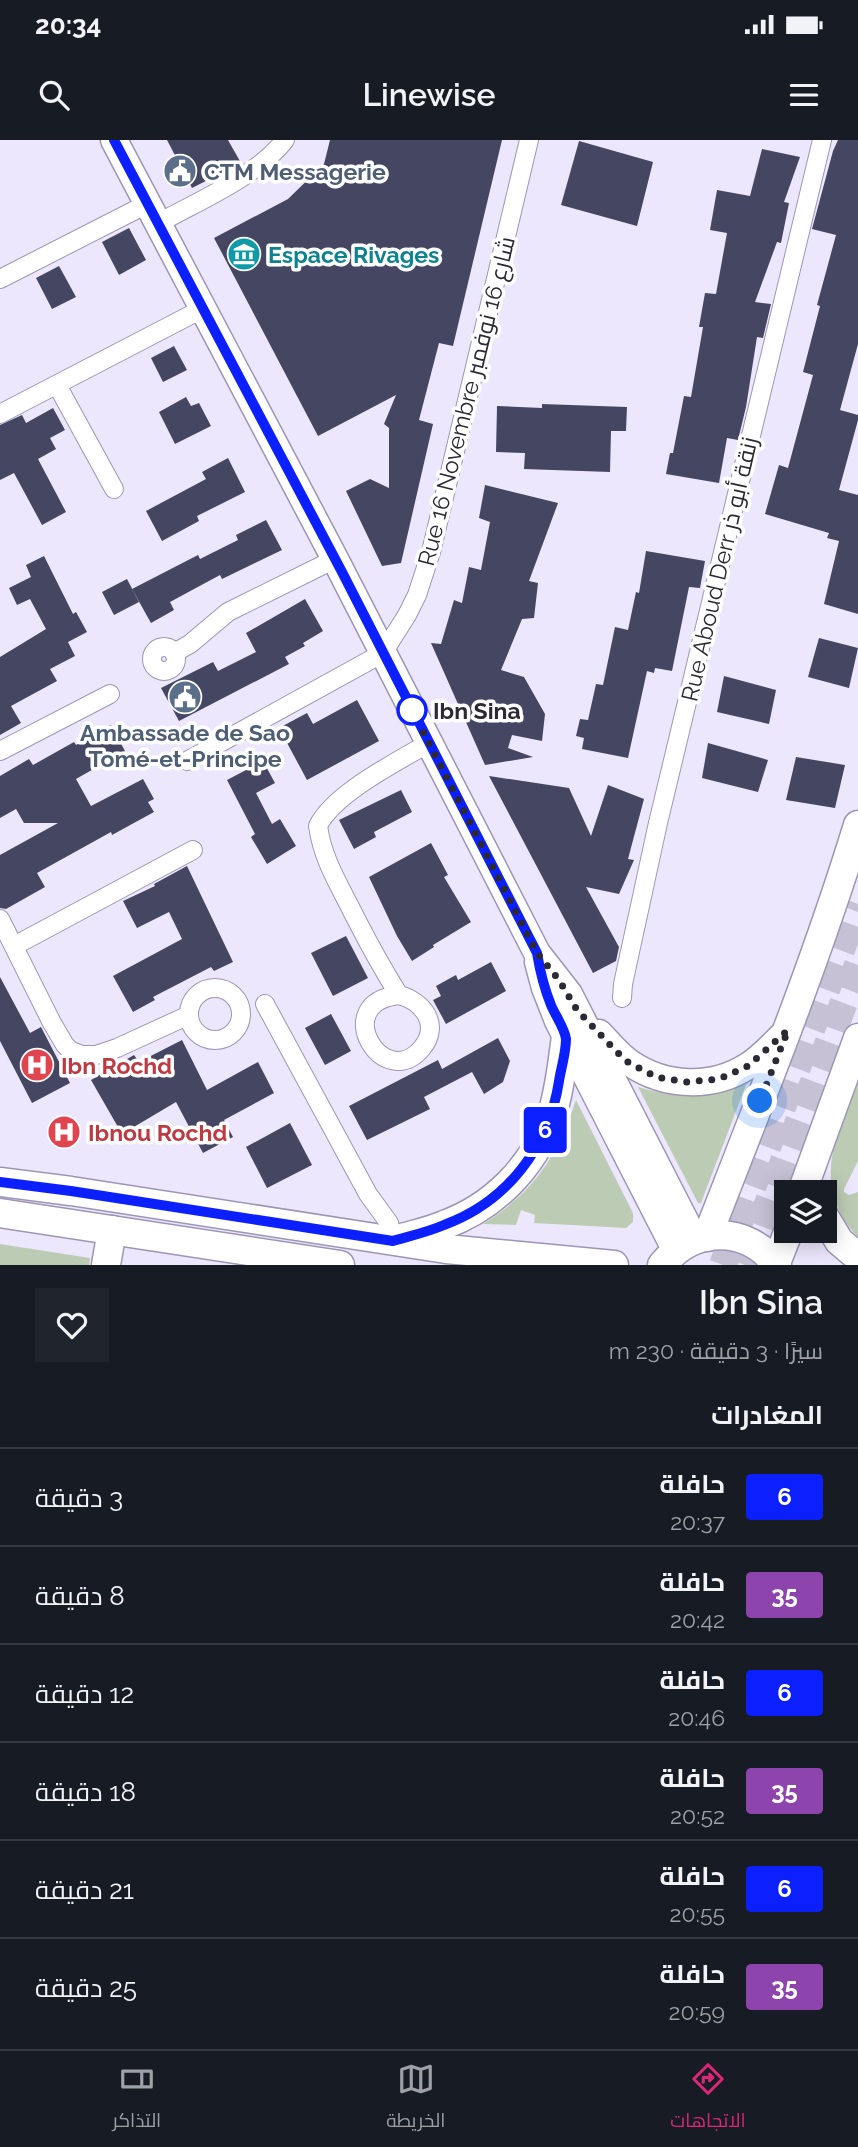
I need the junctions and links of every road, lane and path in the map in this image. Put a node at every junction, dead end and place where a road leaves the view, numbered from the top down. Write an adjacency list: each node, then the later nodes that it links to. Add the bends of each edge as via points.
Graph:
1 (114, 140): 5 (main road)
2 (285, 140): 5 (street, via 226,186)
3 (529, 140): 13 (street, Rue 16 Novembre شارع 16 نوفمبر, via 428,563 407,615)
4 (822, 140): 24 (street, Rue Aboud Derr زنقة أبو ذر, via 658,823)
5 (154, 213): 6 (street); 7 (main road)
6 (3, 271)
7 (204, 308): 8 (street); 11 (main road)
8 (57, 385): 9 (street); 10 (street)
9 (0, 414)
10 (114, 489)
11 (335, 559): 12 (street, via 228,612); 13 (main road)
12 (174, 653)
13 (383, 653): 15 (main road); 17 (street)
14 (110, 694): 16 (street)
15 (429, 743): 22 (main road); 23 (street, via 350,793 318,826 326,860)
16 (0, 751)
17 (187, 761)
18 (858, 825): 28 (main road)
19 (193, 850): 21 (street)
20 (0, 919): 21 (street)
21 (14, 946): 27 (street, via 71,1051 96,1055)
22 (537, 953): 26 (main road); 29 (main road, via 545,988)
23 (399, 995)
24 (622, 998)
25 (265, 1004): 38 (street, via 368,1194 389,1223)
26 (577, 1010): 28 (main road, via 628,1062 656,1077 687,1082 734,1073 761,1056); 40 (main road)
27 (189, 1014)
28 (788, 1030): 40 (main road)
29 (566, 1037): 38 (main road, via 551,1116 522,1170 476,1210); 40 (main road)
30 (858, 1038): 31 (main road)
31 (813, 1161): 32 (main road); 33 (main road)
32 (806, 1180)
33 (816, 1180)
34 (0, 1182): 38 (main road)
35 (0, 1213): 36 (main road)
36 (112, 1230): 43 (main road); 44 (main road)
37 (837, 1238): 41 (main road)
38 (393, 1241): 45 (main road)
39 (784, 1243): 42 (main road)
40 (685, 1248): 42 (main road, via 718,1235 740,1238 760,1248)
41 (858, 1256)
42 (776, 1264)
43 (106, 1265)
44 (341, 1265)
45 (614, 1265)

